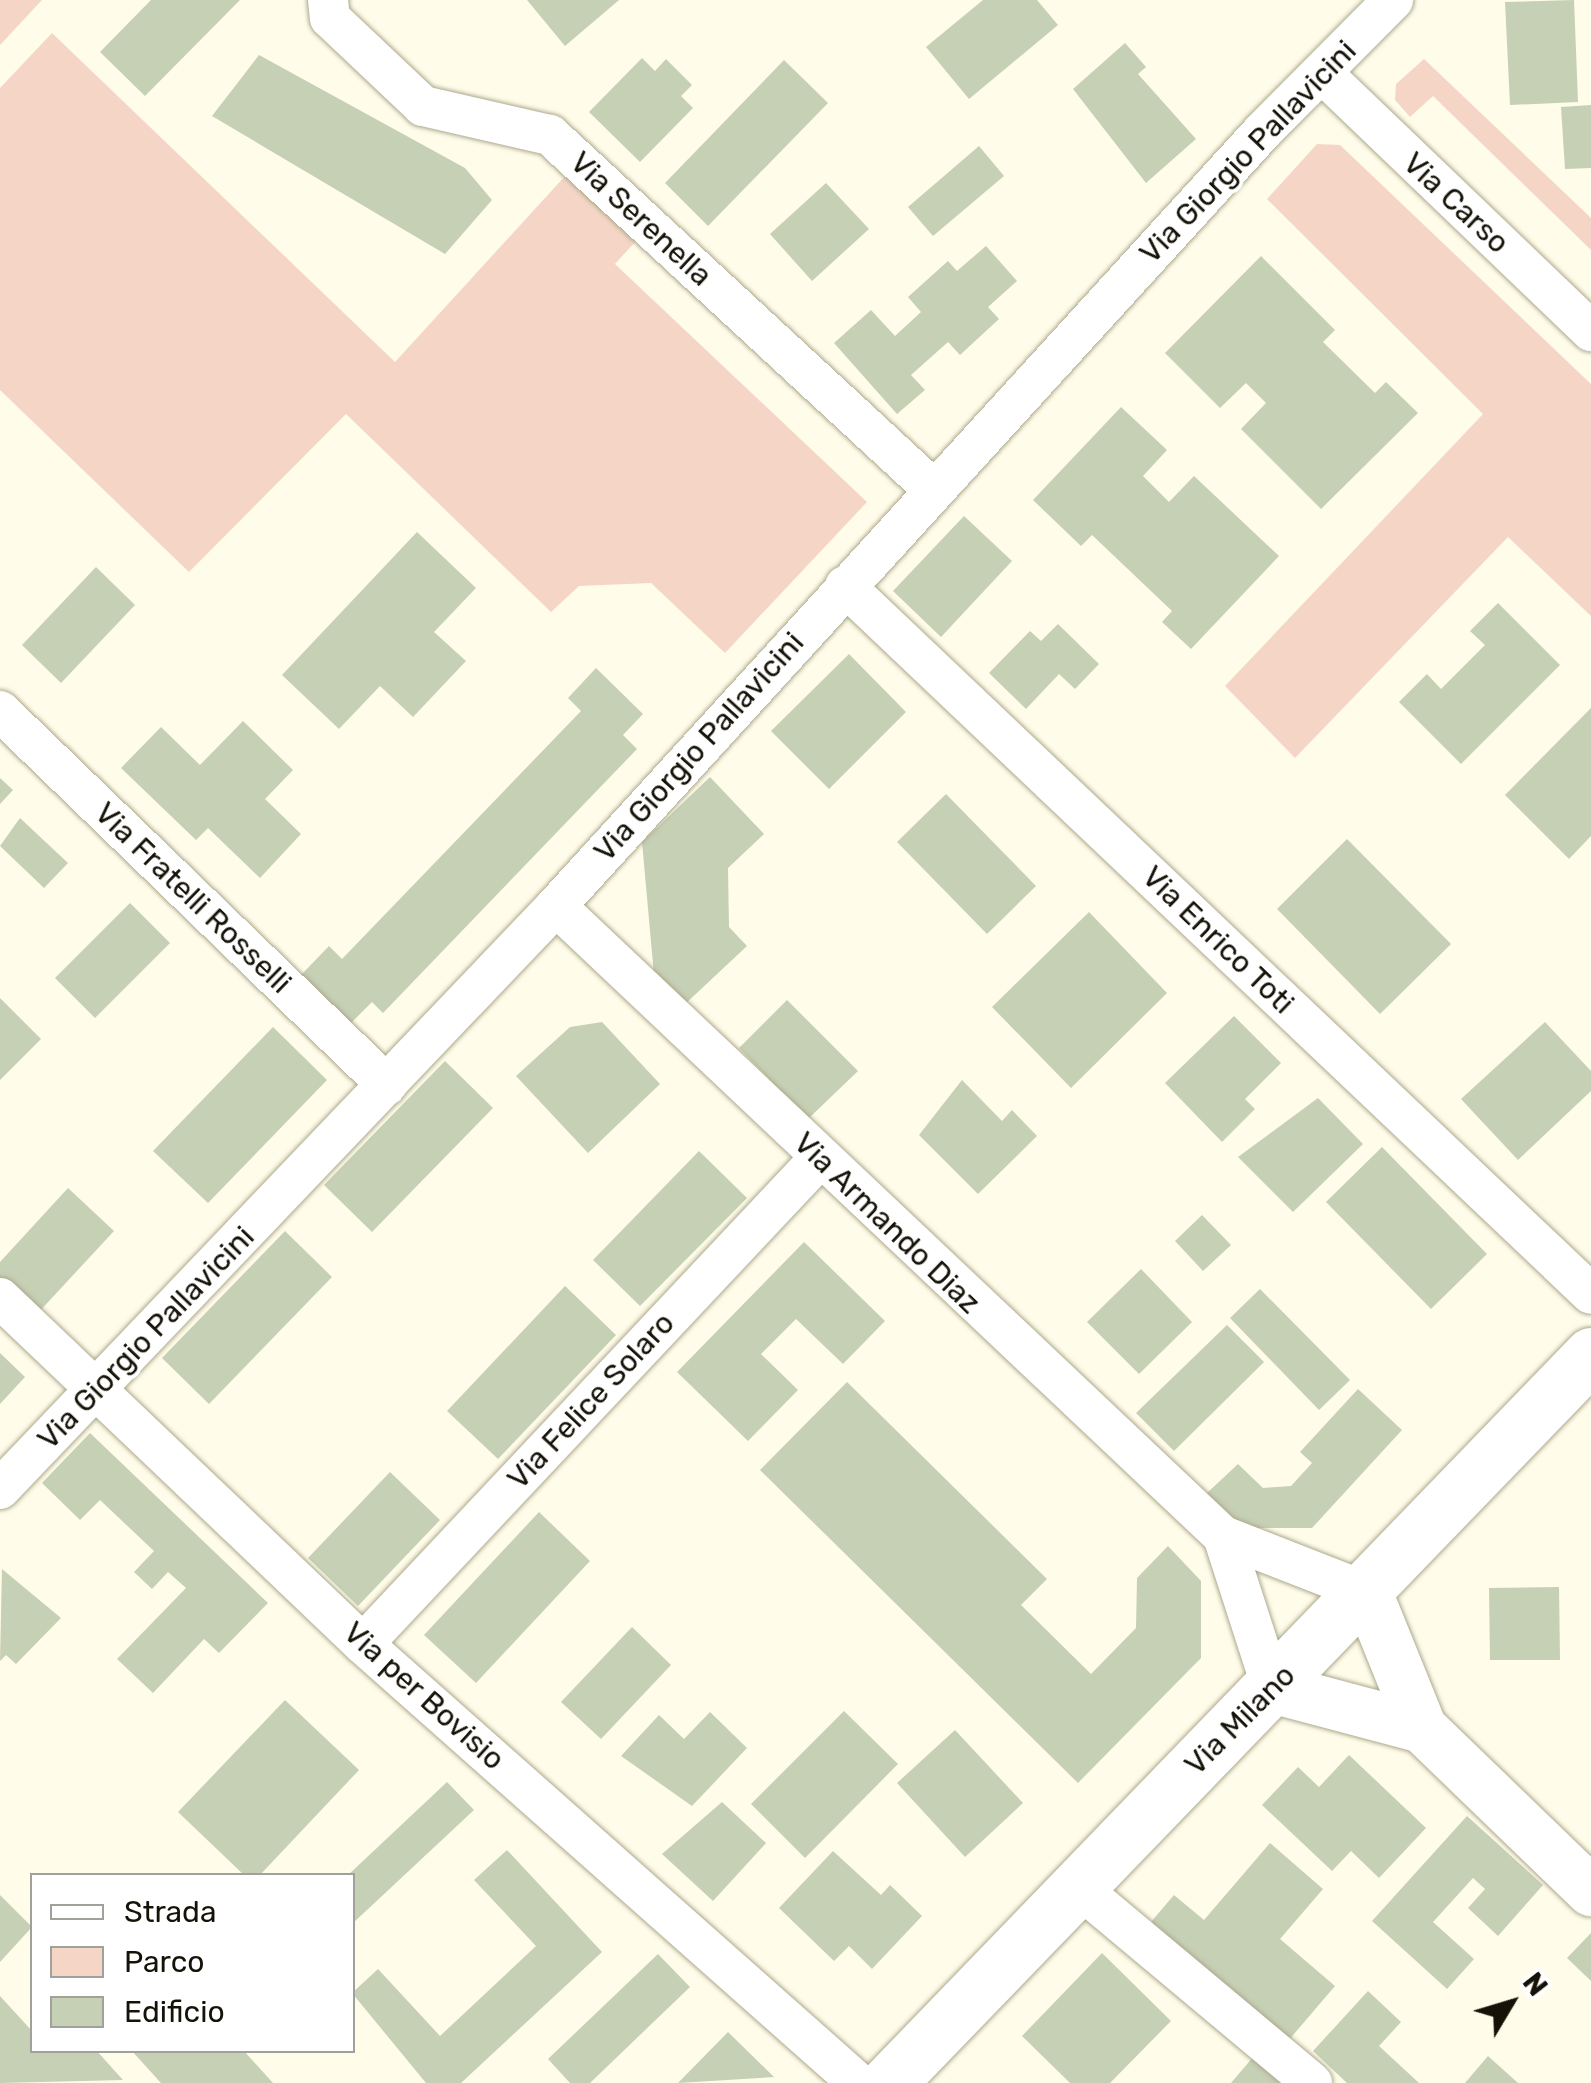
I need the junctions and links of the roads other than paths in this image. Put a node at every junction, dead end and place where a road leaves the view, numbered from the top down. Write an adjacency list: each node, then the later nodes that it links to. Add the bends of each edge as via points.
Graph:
1 (328, 0): 5 (street, Via Serenella, via 330,18 423,106 550,135)
2 (1394, 0): 3 (street, Via Giorgio Pallavicini)
3 (1322, 73): 4 (street, Via Carso); 5 (street, Via Giorgio Pallavicini)
4 (1591, 331)
5 (935, 491): 6 (street, Via Giorgio Pallavicini)
6 (845, 586): 8 (street, Via Giorgio Pallavicini); 11 (street, Via Enrico Toti)
7 (0, 711): 9 (street, Via Fratelli Rosselli)
8 (556, 906): 9 (street, Via Giorgio Pallavicini); 10 (street, Via Armando Diaz)
9 (387, 1085): 14 (street, Via Giorgio Pallavicini)
10 (820, 1159): 16 (street, Via Armando Diaz); 18 (street, Via Felice Solaro)
11 (1591, 1294)
12 (0, 1298): 14 (street, Via per Bovisio)
13 (1591, 1355): 17 (main road, Via Milano)
14 (97, 1391): 15 (street, Via Giorgio Pallavicini); 18 (street, Via per Bovisio)
15 (0, 1489)
16 (1222, 1536): 17 (street, Via Armando Diaz); 19 (street, Via Armando Diaz)
17 (1367, 1592): 19 (main road, Via Milano); 20 (street)
18 (364, 1644): 23 (street, Via per Bovisio)
19 (1272, 1688): 20 (street); 21 (main road, Via Milano)
20 (1422, 1728): 22 (street)
21 (1078, 1887): 24 (main road, Via Milano); 25 (street)
22 (1591, 1891)
23 (858, 2083)
24 (888, 2083)
25 (1312, 2083)

